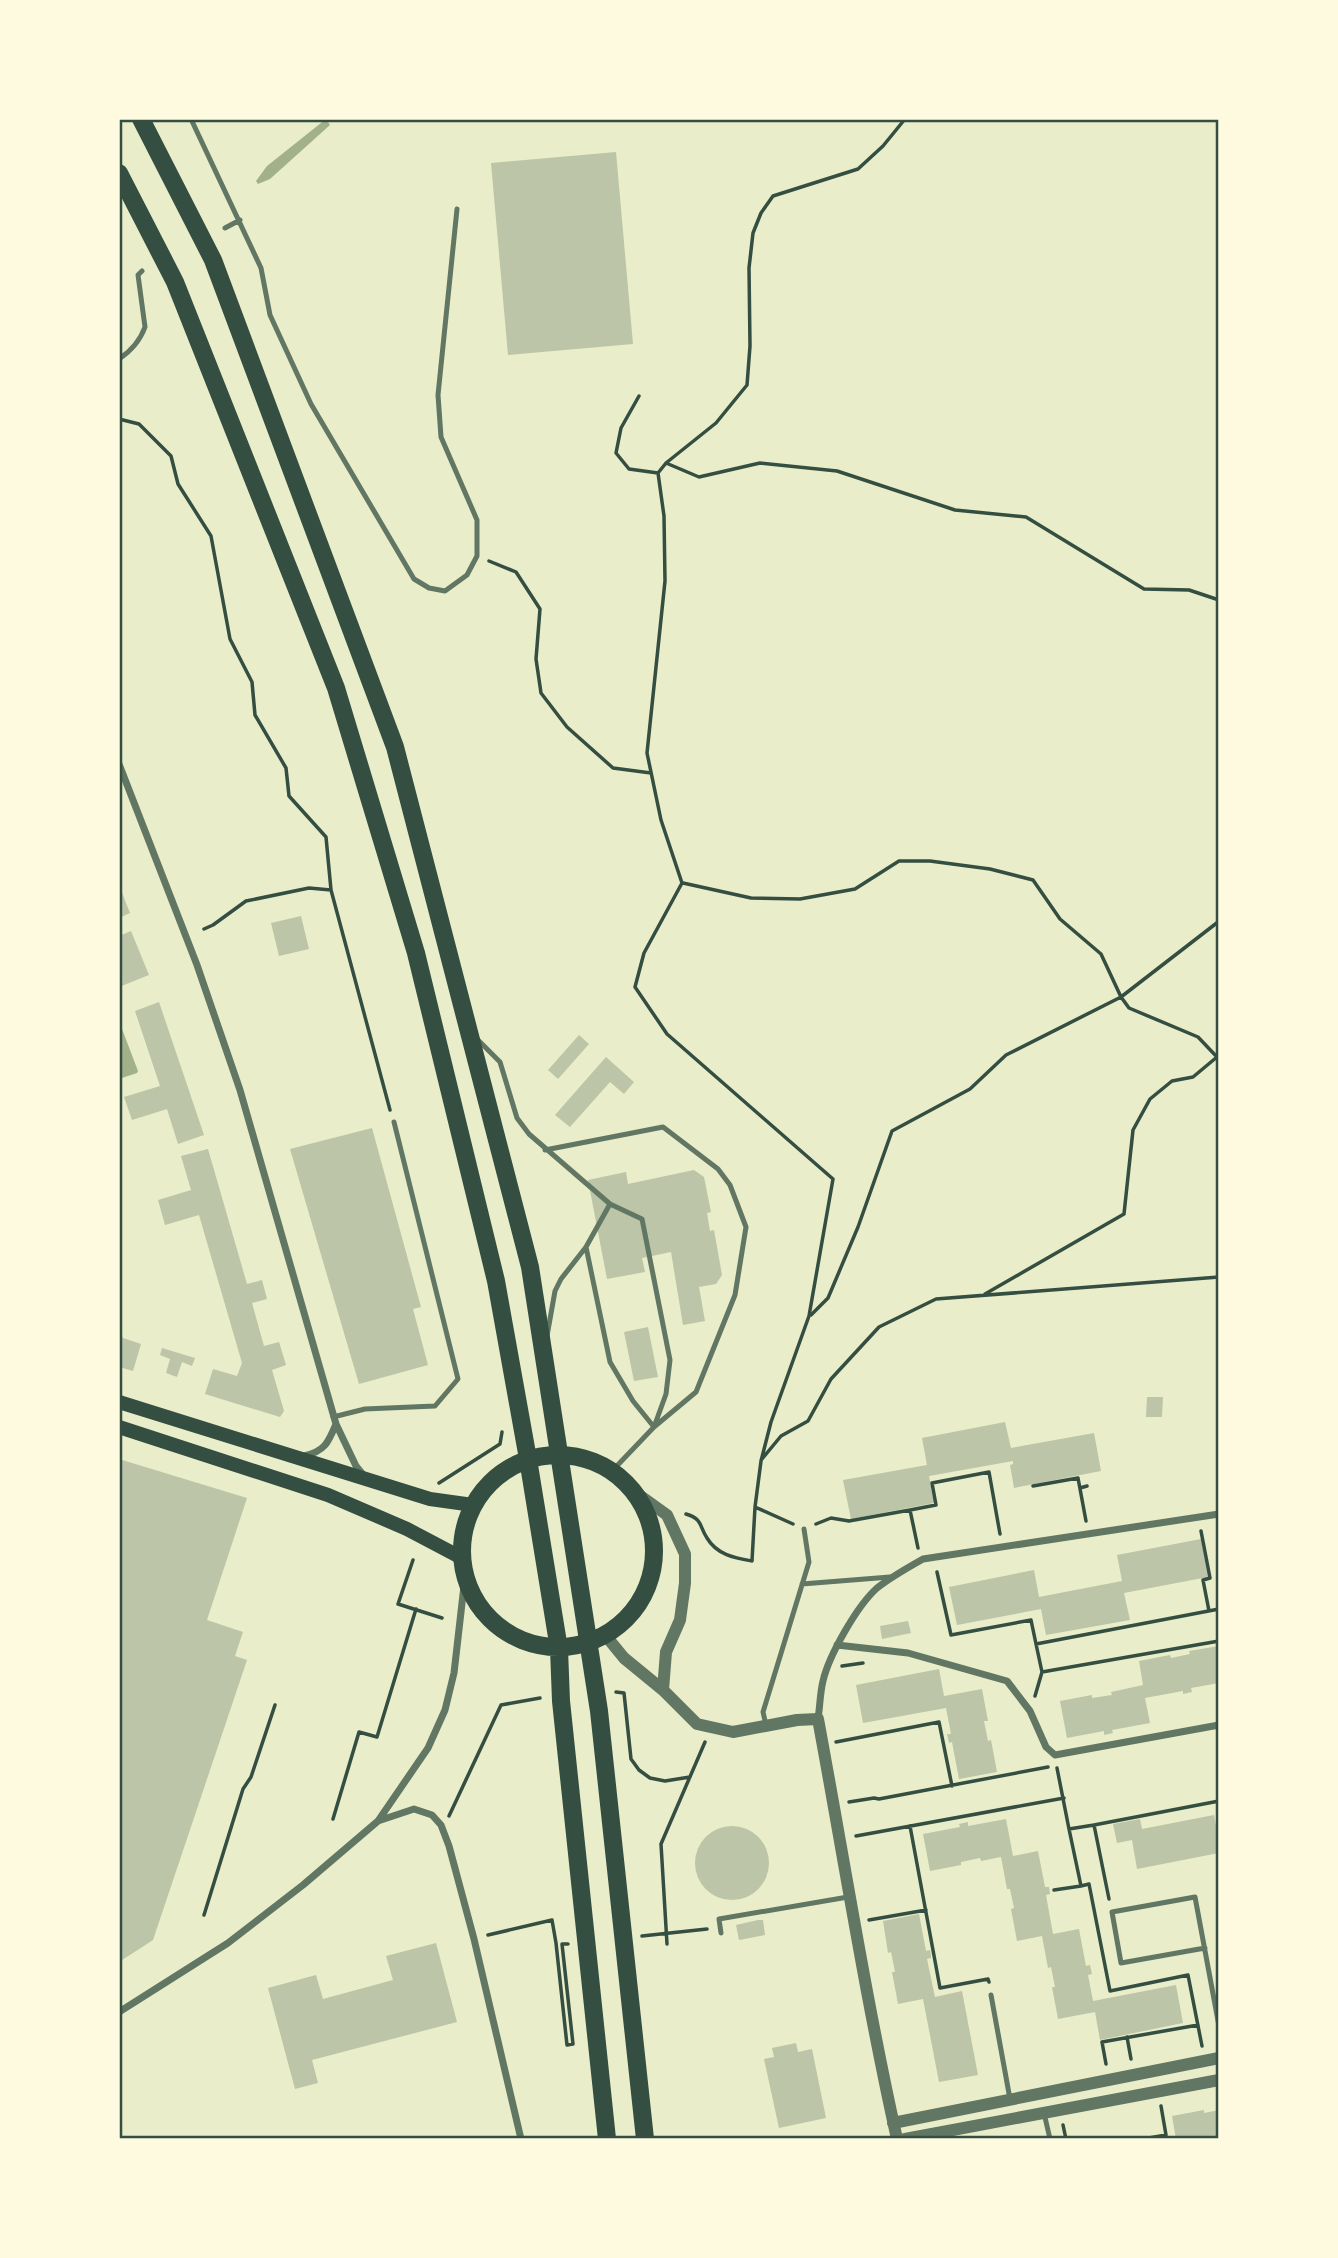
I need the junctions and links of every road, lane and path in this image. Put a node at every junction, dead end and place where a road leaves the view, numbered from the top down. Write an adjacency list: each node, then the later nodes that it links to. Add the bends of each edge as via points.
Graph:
1 (141, 119): 23 (main road, via 213,260 395,747)
2 (191, 119): 6 (lane)
3 (905, 119): 12 (path, via 858,169 773,196 761,213 753,233 749,268 747,385 716,423)
4 (119, 173): 40 (main road, via 175,282 336,688 416,953 496,1281)
5 (457, 209): 14 (lane, via 438,395 442,437 477,520)
6 (240, 220): 7 (lane); 14 (lane, via 261,268 270,315 312,404 414,579 445,591 467,575)
7 (225, 228)
8 (142, 271): 9 (lane, via 138,275 145,327)
9 (119, 359)
10 (639, 396): 13 (path, via 621,428 616,453 629,469)
11 (119, 419): 19 (path, via 139,424 171,456 178,484 211,536 230,639 252,682 255,715 286,768 289,796 326,837)
12 (666, 463): 13 (path); 15 (path, via 699,477 760,463 837,471 955,510 1026,517 1144,589 1189,590)
13 (658, 473): 17 (path, via 665,581 648,753)
14 (477, 556): 17 (path, via 516,572 540,609 536,659 541,693 567,727 613,768)
15 (1219, 600)
16 (119, 764): 34 (street, via 240,1090)
17 (651, 773): 18 (path)
18 (682, 883): 22 (path, via 751,898 800,898 855,889 899,861 990,869 1033,880 1060,919 1101,954); 31 (path, via 645,953 635,987 667,1034 833,1179)
19 (331, 890): 21 (path, via 309,888 246,901); 25 (path)
20 (1219, 918): 22 (path)
21 (204, 929)
22 (1121, 997): 24 (path, via 1129,1008 1198,1037); 31 (path, via 1006,1055 970,1089 892,1131 828,1298)
23 (469, 1031): 26 (lane, via 500,1062 517,1118); 32 (main road, via 530,1267)
24 (1218, 1058): 30 (path, via 1193,1077 1172,1081 1150,1099 1133,1130 1124,1214)
25 (394, 1122): 34 (lane, via 458,1380 435,1406 365,1409)
26 (545, 1150): 27 (lane); 36 (lane, via 663,1127 718,1169 730,1185 746,1227 735,1295 696,1392)
27 (610, 1204): 28 (lane); 36 (lane, via 642,1219 670,1360 666,1394)
28 (586, 1247): 32 (lane, via 555,1291); 36 (lane, via 610,1362)
29 (1219, 1278): 30 (path)
30 (985, 1294): 41 (path, via 936,1298 879,1326 831,1378 808,1421 781,1436)
31 (809, 1316): 41 (path)
32 (544, 1356): 38 (main road)
33 (119, 1402): 39 (main road)
34 (335, 1421): 39 (street, via 329,1441 318,1453); 43 (street)
35 (119, 1427): 59 (main road, via 328,1494)
36 (654, 1427): 42 (lane)
37 (502, 1432): 47 (path, via 500,1444)
38 (559, 1454): 40 (main road); 42 (main road, via 587,1459); 71 (main road)
39 (295, 1458): 43 (main road)
40 (528, 1459): 49 (main road, via 496,1477); 74 (main road)
41 (761, 1461): 50 (path)
42 (612, 1471): 48 (main road)
43 (367, 1480): 49 (main road, via 430,1499)
44 (1033, 1486): 46 (path, via 1078,1478)
45 (1087, 1486): 46 (path)
46 (1080, 1488): 52 (path)
47 (433, 1489)
48 (635, 1492): 54 (street); 69 (main road, via 650,1521 655,1554 648,1586 631,1615)
49 (473, 1505): 59 (main road, via 464,1530)
50 (755, 1507): 54 (path, via 752,1560 730,1557 715,1547 695,1517); 56 (path)
51 (910, 1510): 55 (path, via 936,1505 932,1482 989,1472); 56 (path, via 849,1521 831,1518); 58 (path)
52 (1084, 1514)
53 (1219, 1514): 63 (street, via 923,1559)
54 (667, 1515): 78 (street, via 685,1554 685,1583 680,1620 666,1652)
55 (999, 1528)
56 (804, 1529): 64 (lane, via 809,1562)
57 (1201, 1531): 67 (path, via 1210,1578 1203,1580)
58 (916, 1545)
59 (462, 1558): 62 (main road)
60 (413, 1560): 65 (path, via 398,1604)
61 (937, 1572): 72 (path, via 951,1634 1031,1620)
62 (466, 1577): 74 (main road, via 477,1605 493,1623 512,1637); 94 (street, via 445,1710 428,1748)
63 (893, 1577): 64 (lane); 73 (street, via 875,1590)
64 (803, 1584): 85 (lane, via 763,1712)
65 (416, 1609): 68 (path); 93 (path, via 377,1737 359,1732)
66 (1219, 1609): 67 (path)
67 (1209, 1611): 72 (path)
68 (442, 1618)
69 (606, 1636): 71 (main road); 78 (street)
70 (1219, 1641): 77 (path)
71 (588, 1644): 74 (main road); 130 (main road)
72 (1036, 1644): 77 (path)
73 (837, 1645): 82 (street, via 908,1653 1007,1682); 83 (street, via 823,1680)
74 (559, 1649): 129 (main road)
75 (854, 1665): 76 (path)
76 (847, 1666)
77 (1042, 1672): 82 (path)
78 (663, 1690): 86 (street, via 697,1724)
79 (615, 1692): 88 (path, via 624,1693 631,1759 639,1770 650,1778)
80 (540, 1699): 95 (path, via 501,1704)
81 (275, 1705): 104 (path)
82 (1030, 1711): 84 (street, via 1055,1755)
83 (818, 1719): 85 (street); 98 (street)
84 (1219, 1725)
85 (766, 1726): 86 (street, via 733,1732)
86 (712, 1727): 88 (path)
87 (842, 1740): 89 (path, via 939,1722)
88 (690, 1777): 111 (path, via 661,1844)
89 (952, 1786): 90 (path, via 1057,1767); 92 (path)
90 (1063, 1798): 96 (path, via 1069,1829); 97 (path)
91 (1219, 1801): 96 (path)
92 (852, 1802)
93 (333, 1819)
94 (378, 1821): 115 (street, via 228,1943); 128 (street, via 414,1809 432,1815 441,1825 474,1939)
95 (447, 1821)
96 (1094, 1825): 103 (path)
97 (910, 1826): 98 (path); 102 (path)
98 (841, 1839): 101 (street)
99 (1081, 1886): 100 (path)
100 (1054, 1890)
101 (849, 1897): 107 (lane, via 719,1919); 126 (street)
102 (926, 1909): 105 (path); 113 (path, via 940,1988 988,1979)
103 (1112, 1912): 112 (lane, via 1195,1897); 112 (lane, via 1121,1963)
104 (204, 1915)
105 (869, 1920)
106 (709, 1921): 108 (path, via 709,1928)
107 (721, 1933)
108 (642, 1936)
109 (482, 1937): 110 (path, via 552,1920 567,2045 573,2044 562,1944)
110 (576, 1943)
111 (667, 1944)
112 (1205, 1948): 114 (lane)
113 (991, 1995): 123 (lane)
114 (1216, 1996): 117 (lane)
115 (121, 2012)
116 (1198, 2025): 118 (path)
117 (1219, 2026)
118 (1127, 2037): 119 (path); 121 (path, via 1102,2042)
119 (1131, 2058)
120 (1219, 2058): 123 (street)
121 (1106, 2062)
122 (1219, 2080): 125 (street)
123 (1010, 2099): 126 (street)
124 (1162, 2109): 135 (path, via 1166,2135)
125 (1044, 2113): 132 (street); 133 (lane)
126 (893, 2123): 131 (street)
127 (1063, 2125): 134 (path)
128 (521, 2139)
129 (607, 2139)
130 (645, 2139)
131 (897, 2139)
132 (905, 2139)
133 (1050, 2139)
134 (1066, 2139)
135 (1143, 2139)

